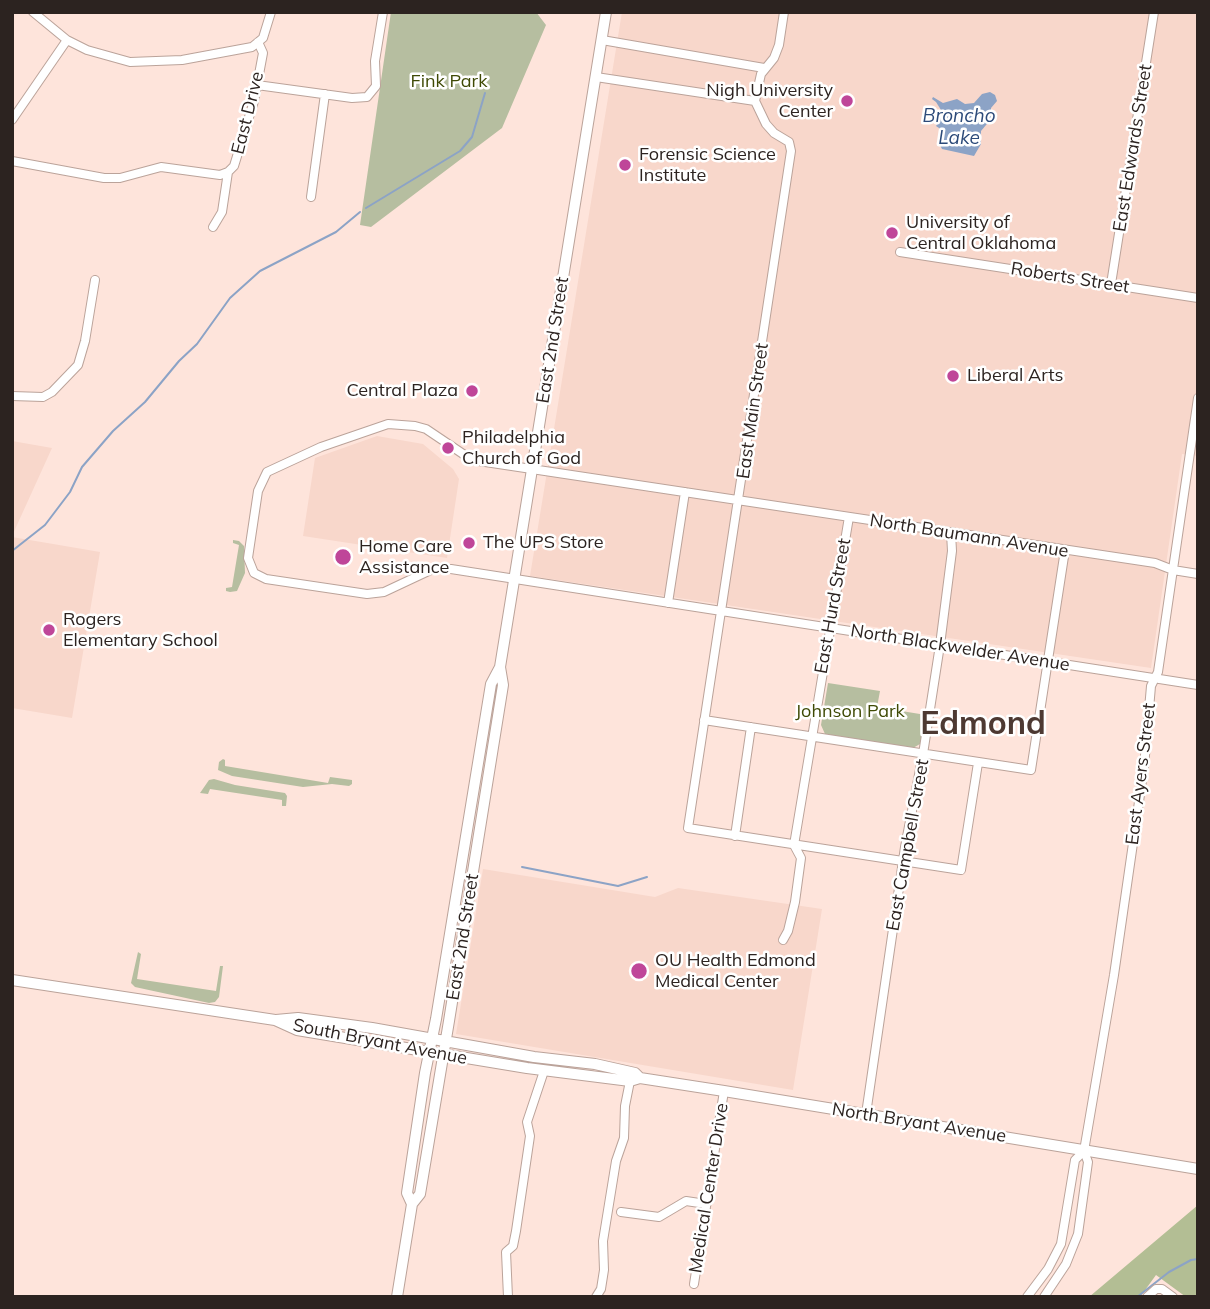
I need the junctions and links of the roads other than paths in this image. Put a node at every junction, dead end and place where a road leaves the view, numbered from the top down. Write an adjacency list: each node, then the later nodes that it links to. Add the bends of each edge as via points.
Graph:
1 (33, 12): 7 (street)
2 (271, 12): 9 (street)
3 (383, 12): 13 (street, via 373,92 361,98)
4 (606, 12): 8 (main road, East 2nd Street)
5 (784, 12): 10 (street, via 776,54)
6 (1154, 12): 22 (street, East Edwards Street)
7 (67, 40): 9 (street, via 130,62 182,60); 15 (street)
8 (602, 40): 10 (street); 11 (main road, East 2nd Street)
9 (258, 43): 12 (street, East Drive, via 263,54)
10 (764, 68): 14 (street)
11 (596, 77): 14 (street); 28 (main road, East 2nd Street)
12 (257, 85): 13 (street); 17 (street, East Drive, via 239,155)
13 (325, 94): 18 (street)
14 (755, 101): 30 (street, East Main Street, via 766,124 789,142 791,151)
15 (12, 120)
16 (12, 161): 17 (street, East Drive, via 104,178 162,167 220,175)
17 (228, 172): 19 (street, via 222,212)
18 (311, 197)
19 (213, 227)
20 (901, 252): 22 (street, Roberts Street)
21 (95, 280): 24 (street, via 82,354 72,373 43,397)
22 (1111, 284): 23 (street, Roberts Street)
23 (1198, 298)
24 (12, 396)
25 (1198, 398): 26 (street, East Ayers Street)
26 (1187, 463): 27 (street); 34 (street, East Ayers Street)
27 (1198, 464)
28 (533, 469): 29 (street, North Baumann Avenue); 36 (main road, East 2nd Street); 36 (street, North Baumann Avenue, via 472,460 434,433 415,425 388,424 273,467 258,491 248,558 254,573 266,579 367,594 384,592 433,569)
29 (685, 492): 30 (street, North Baumann Avenue); 37 (street)
30 (739, 500): 31 (street, North Baumann Avenue); 38 (street, East Main Street)
31 (849, 517): 32 (street, North Baumann Avenue); 39 (street, East Hurd Street)
32 (951, 533): 33 (street, North Baumann Avenue); 40 (street, East Campbell Street)
33 (1065, 550): 34 (street, North Baumann Avenue, via 1155,563); 41 (street)
34 (1173, 570): 35 (street, North Baumann Avenue); 43 (street, East Ayers Street)
35 (1198, 574)
36 (514, 579): 37 (street, North Blackwelder Avenue); 42 (main road, East 2nd Street)
37 (668, 603): 38 (street, North Blackwelder Avenue)
38 (722, 612): 39 (street, North Blackwelder Avenue); 46 (street, East Main Street)
39 (829, 627): 40 (street, North Blackwelder Avenue); 48 (street, East Hurd Street)
40 (940, 645): 41 (street, North Blackwelder Avenue); 50 (street, East Campbell Street)
41 (1049, 662): 43 (street, North Blackwelder Avenue); 51 (street, via 1031,770)
42 (500, 667): 45 (main road, East 2nd Street, via 491,684); 49 (main road, East 2nd Street, via 503,685)
43 (1155, 679): 44 (street, North Blackwelder Avenue); 68 (street, East Ayers Street)
44 (1198, 685)
45 (487, 715): 49 (main road); 55 (main road, East 2nd Street)
46 (705, 720): 47 (street); 52 (street, East Main Street, via 688,828)
47 (751, 727): 48 (street); 52 (street)
48 (811, 737): 50 (street); 53 (street, East Hurd Street)
49 (492, 754): 56 (main road, East 2nd Street)
50 (923, 754): 51 (street); 54 (street, East Campbell Street)
51 (978, 763): 54 (street, via 961,870)
52 (735, 836): 53 (street)
53 (794, 845): 54 (street); 57 (street, East Hurd Street, via 800,858 799,876)
54 (903, 863): 67 (street, East Campbell Street)
55 (457, 889): 56 (main road); 60 (main road, East 2nd Street)
56 (467, 908): 61 (main road, East 2nd Street)
57 (783, 940)
58 (12, 980): 59 (main road, South Bryant Avenue)
59 (275, 1020): 60 (main road, via 313,1019); 62 (main road, South Bryant Avenue, via 297,1030)
60 (432, 1039): 61 (main road); 62 (main road, East 2nd Street)
61 (445, 1041): 63 (main road, East 2nd Street); 65 (main road, via 595,1064 635,1073)
62 (430, 1051): 63 (main road, South Bryant Avenue); 70 (main road, East 2nd Street, via 407,1192)
63 (442, 1054): 64 (main road, South Bryant Avenue); 70 (main road, East 2nd Street, via 420,1194)
64 (544, 1071): 65 (main road, South Bryant Avenue); 76 (street, via 527,1122 530,1136 516,1231 513,1246 506,1252)
65 (635, 1080): 66 (main road, North Bryant Avenue); 77 (street, via 625,1105 624,1138 616,1161 603,1241 604,1270)
66 (724, 1091): 67 (main road, North Bryant Avenue); 71 (street, Medical Center Drive)
67 (866, 1114): 68 (main road, North Bryant Avenue)
68 (1084, 1151): 69 (main road, North Bryant Avenue); 78 (street, via 1076,1160 1060,1244); 79 (street, via 1087,1162 1078,1234 1066,1264)
69 (1198, 1169)
70 (412, 1204): 75 (main road, East 2nd Street)
71 (706, 1204): 72 (street, via 686,1201 659,1217); 73 (street, Medical Center Drive)
72 (621, 1212)
73 (694, 1284)
74 (1148, 1294): 80 (street, via 1163,1289)
75 (397, 1297)
76 (508, 1297)
77 (596, 1297)
78 (1027, 1297)
79 (1044, 1297)
80 (1173, 1297)

